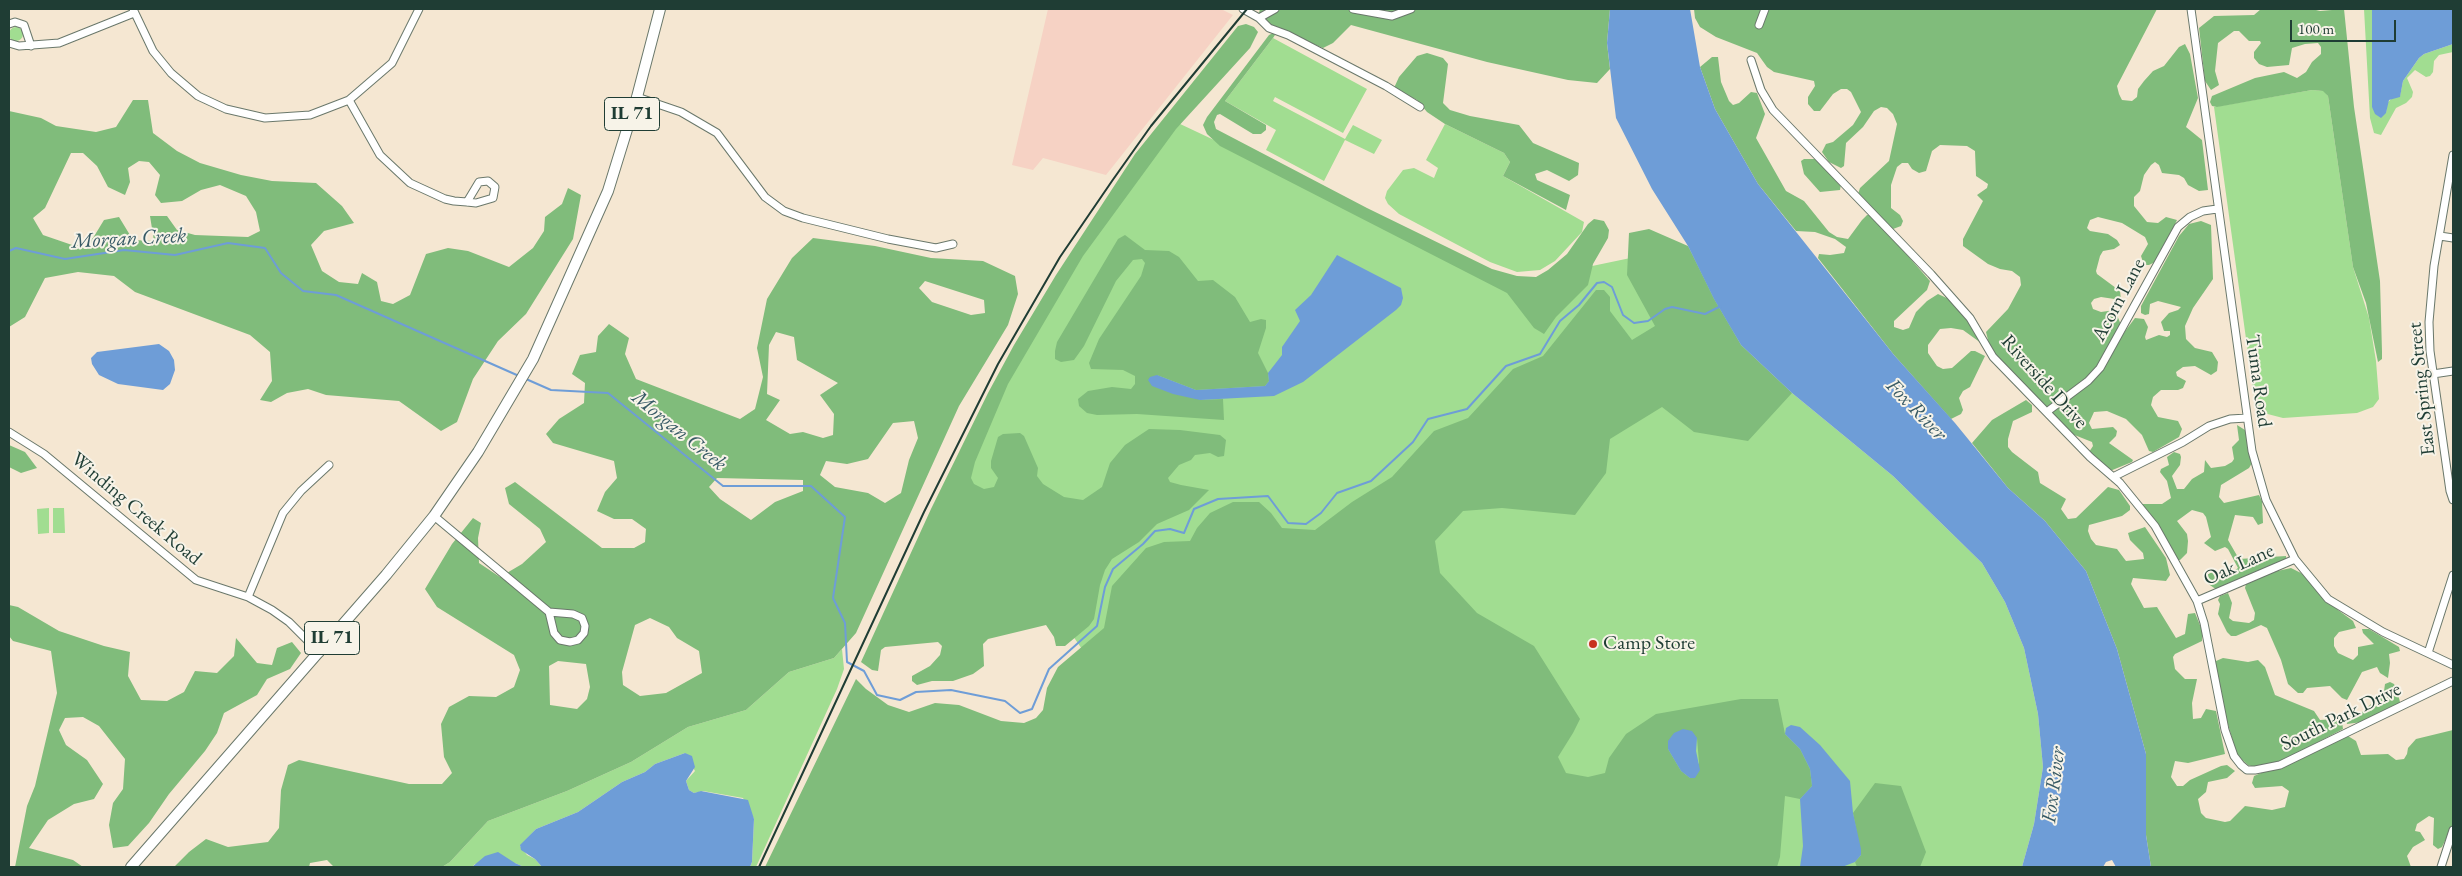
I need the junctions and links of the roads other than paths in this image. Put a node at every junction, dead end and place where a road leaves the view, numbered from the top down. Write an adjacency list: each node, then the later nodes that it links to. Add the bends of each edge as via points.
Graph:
1 (419, 9): 17 (street, via 392,64)
2 (660, 9): 16 (main road, IL 71)
3 (1243, 9): 10 (street)
4 (1275, 9): 10 (street)
5 (1353, 9): 6 (street, via 1392,16)
6 (1411, 9)
7 (1766, 9): 12 (street)
8 (2191, 9): 21 (street, Tuma Road)
9 (134, 11): 14 (street, via 59,43); 17 (street, via 153,51 171,73 198,96 226,109 265,118 292,117 310,115)
10 (1259, 18): 18 (street, via 1270,28 1386,86)
11 (9, 24): 14 (street, via 24,25)
12 (1759, 24)
13 (9, 43): 14 (street)
14 (31, 46)
15 (1750, 60): 27 (street, Riverside Drive, via 1761,90 1773,110 1944,288 1974,323 1993,357)
16 (638, 97): 24 (street, via 681,112 717,133 765,197 784,211 888,239 936,248); 33 (main road, IL 71, via 608,191 533,358 478,452)
17 (349, 100): 20 (street, via 367,136 393,170 432,195)
18 (1420, 107)
19 (2453, 155): 22 (street, East Spring Street)
20 (467, 202)
21 (2217, 209): 27 (street, Acorn Lane, via 2196,214 2178,228 2100,368); 28 (street, Tuma Road)
22 (2440, 236): 23 (street); 26 (street, East Spring Street, via 2429,315)
23 (2453, 238)
24 (952, 244)
25 (2453, 371): 26 (street)
26 (2433, 374): 32 (street, East Spring Street)
27 (2048, 411): 31 (street, Riverside Drive)
28 (2247, 418): 31 (street, via 2230,419 2210,426); 34 (street, Tuma Road, via 2253,457 2266,500)
29 (9, 432): 36 (street, Winding Creek Road, via 44,454 196,580)
30 (328, 465): 36 (street, via 283,513)
31 (2112, 477): 37 (street, Riverside Drive, via 2155,526)
32 (2453, 500)
33 (434, 516): 38 (street); 40 (main road, IL 71)
34 (2294, 559): 37 (street, Oak Lane); 39 (street, Tuma Road, via 2328,598 2369,625)
35 (2453, 575): 39 (street)
36 (248, 597): 40 (street, Winding Creek Road, via 289,622)
37 (2197, 601): 43 (street, Riverside Drive, via 2226,736)
38 (549, 612): 38 (street, via 582,618 584,633 578,640 560,640 554,633)
39 (2428, 653): 41 (street, Tuma Road)
40 (320, 654): 45 (main road, IL 71)
41 (2453, 665)
42 (2453, 681): 43 (street, South Park Drive, via 2272,767 2247,770)
43 (2241, 765)
44 (2453, 830): 46 (street)
45 (131, 867)
46 (2441, 867)

